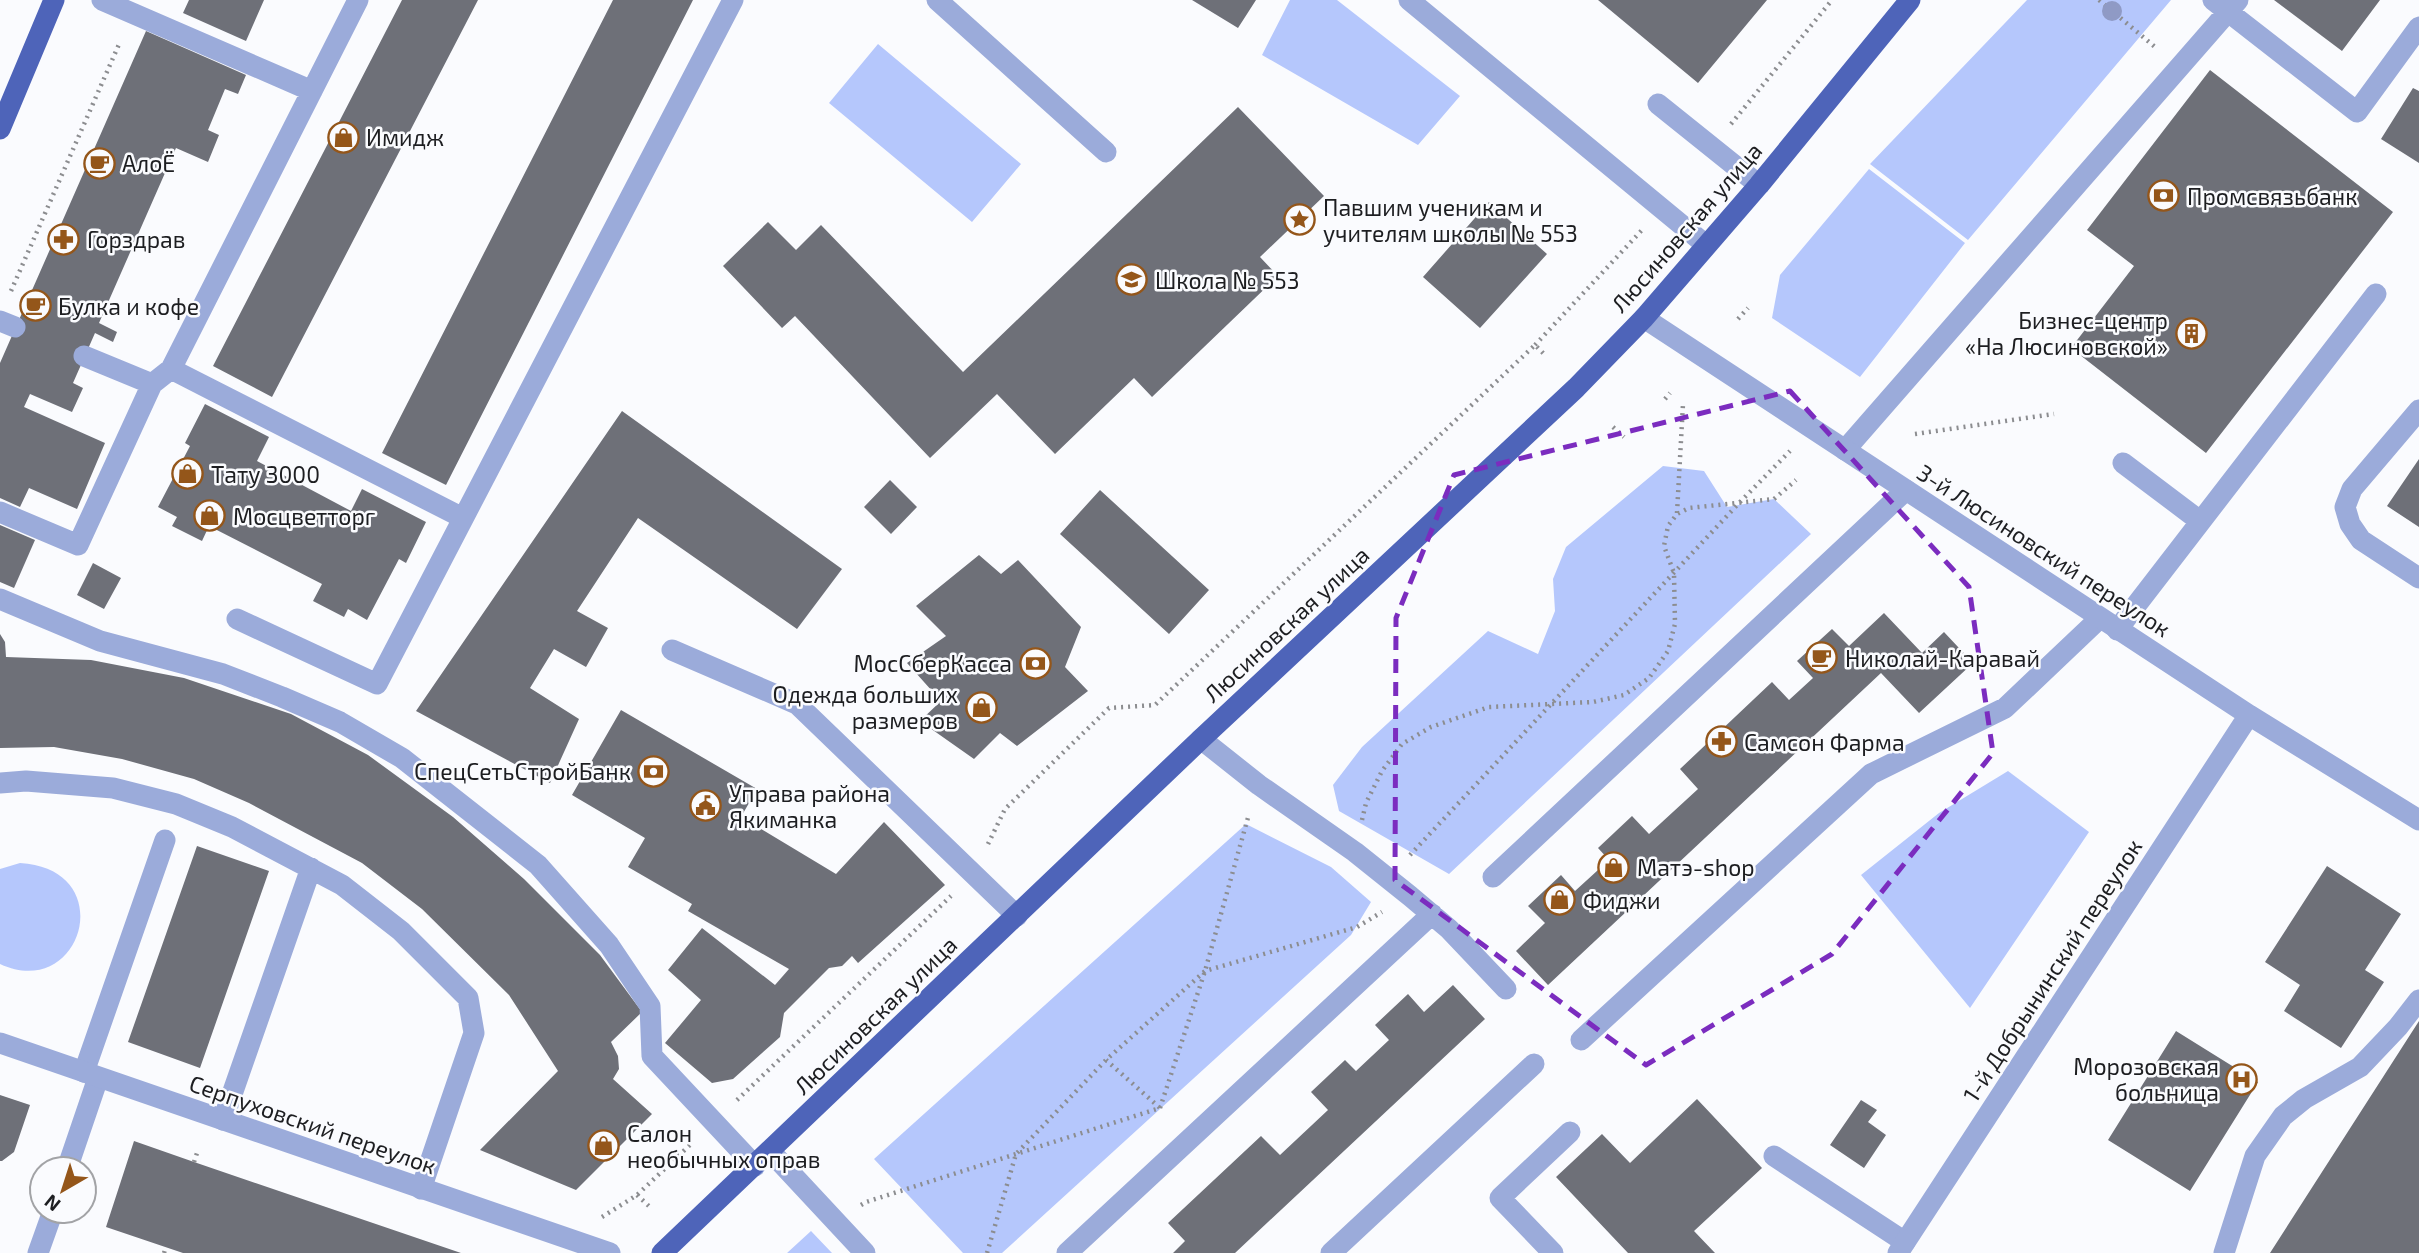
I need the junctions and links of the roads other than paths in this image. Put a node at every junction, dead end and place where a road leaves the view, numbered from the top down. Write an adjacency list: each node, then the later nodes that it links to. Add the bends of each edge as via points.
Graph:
1 (54, 0): 12 (main road)
2 (102, 0): 10 (street)
3 (358, 0): 10 (street)
4 (733, 0): 26 (street)
5 (937, 0): 13 (street)
6 (1409, 0): 15 (street)
7 (1910, 0): 14 (main road, Люсиновская улица)
8 (2227, 4): 9 (street, via 2357,112); 22 (street, via 2180,68)
9 (2419, 27)
10 (312, 91): 19 (street)
11 (1658, 104): 14 (street)
12 (0, 129)
13 (1105, 152)
14 (1759, 186): 15 (main road, Люсиновская улица)
15 (1706, 246): 17 (main road, Люсиновская улица)
16 (2376, 294): 27 (street)
17 (1644, 318): 22 (street, 3-й Люсиновский переулок); 34 (main road, Люсиновская улица, via 1576,388)
18 (85, 356): 20 (street)
19 (171, 369): 20 (street); 26 (street)
20 (152, 384): 25 (street, via 78,545)
21 (2419, 410): 28 (street, via 2353,489 2345,507 2361,540)
22 (1845, 450): 24 (street, 3-й Люсиновский переулок)
23 (2123, 463): 27 (street)
24 (1906, 490): 31 (street, 3-й Люсиновский переулок); 39 (street)
25 (0, 512)
26 (463, 518): 30 (street, via 377,684)
27 (2200, 521): 31 (street)
28 (2419, 578)
29 (0, 599): 52 (street, via 100,641 223,674 270,692 340,722 402,758 537,865 609,945 650,1006 652,1056 714,1122)
30 (237, 619)
31 (2109, 624): 33 (street, 3-й Люсиновский переулок); 44 (street, via 2005,708 1871,774)
32 (672, 650): 41 (street, via 797,704)
33 (2249, 715): 36 (street, 3-й Люсиновский переулок); 55 (street, 1-й Добрынинский переулок)
34 (1201, 739): 40 (street); 41 (main road, Люсиновская улица)
35 (0, 783): 38 (street, via 113,788 176,804)
36 (2419, 820)
37 (165, 840): 47 (street)
38 (311, 868): 48 (street); 53 (street, via 342,885 401,931 468,998 474,1033)
39 (1493, 877)
40 (1432, 914): 42 (street); 60 (street)
41 (1017, 916): 52 (main road, Люсиновская улица)
42 (1506, 989)
43 (2419, 1000): 63 (street, via 2360,1067 2283,1116 2255,1156)
44 (1580, 1040)
45 (0, 1043): 47 (street, Серпуховский переулок)
46 (1534, 1064): 61 (street)
47 (91, 1075): 48 (street, Серпуховский переулок); 50 (street)
48 (223, 1120): 53 (street, Серпуховский переулок)
49 (1570, 1132): 62 (street, via 1500,1198)
50 (71, 1155)
51 (1774, 1156): 55 (street)
52 (763, 1159): 58 (main road, Люсиновская улица); 59 (street)
53 (421, 1189): 57 (street, Серпуховский переулок)
54 (48, 1225): 56 (street)
55 (1901, 1247)
56 (38, 1253)
57 (610, 1253)
58 (663, 1253)
59 (865, 1253)
60 (1067, 1253)
61 (1331, 1253)
62 (1553, 1253)
63 (2224, 1253)

